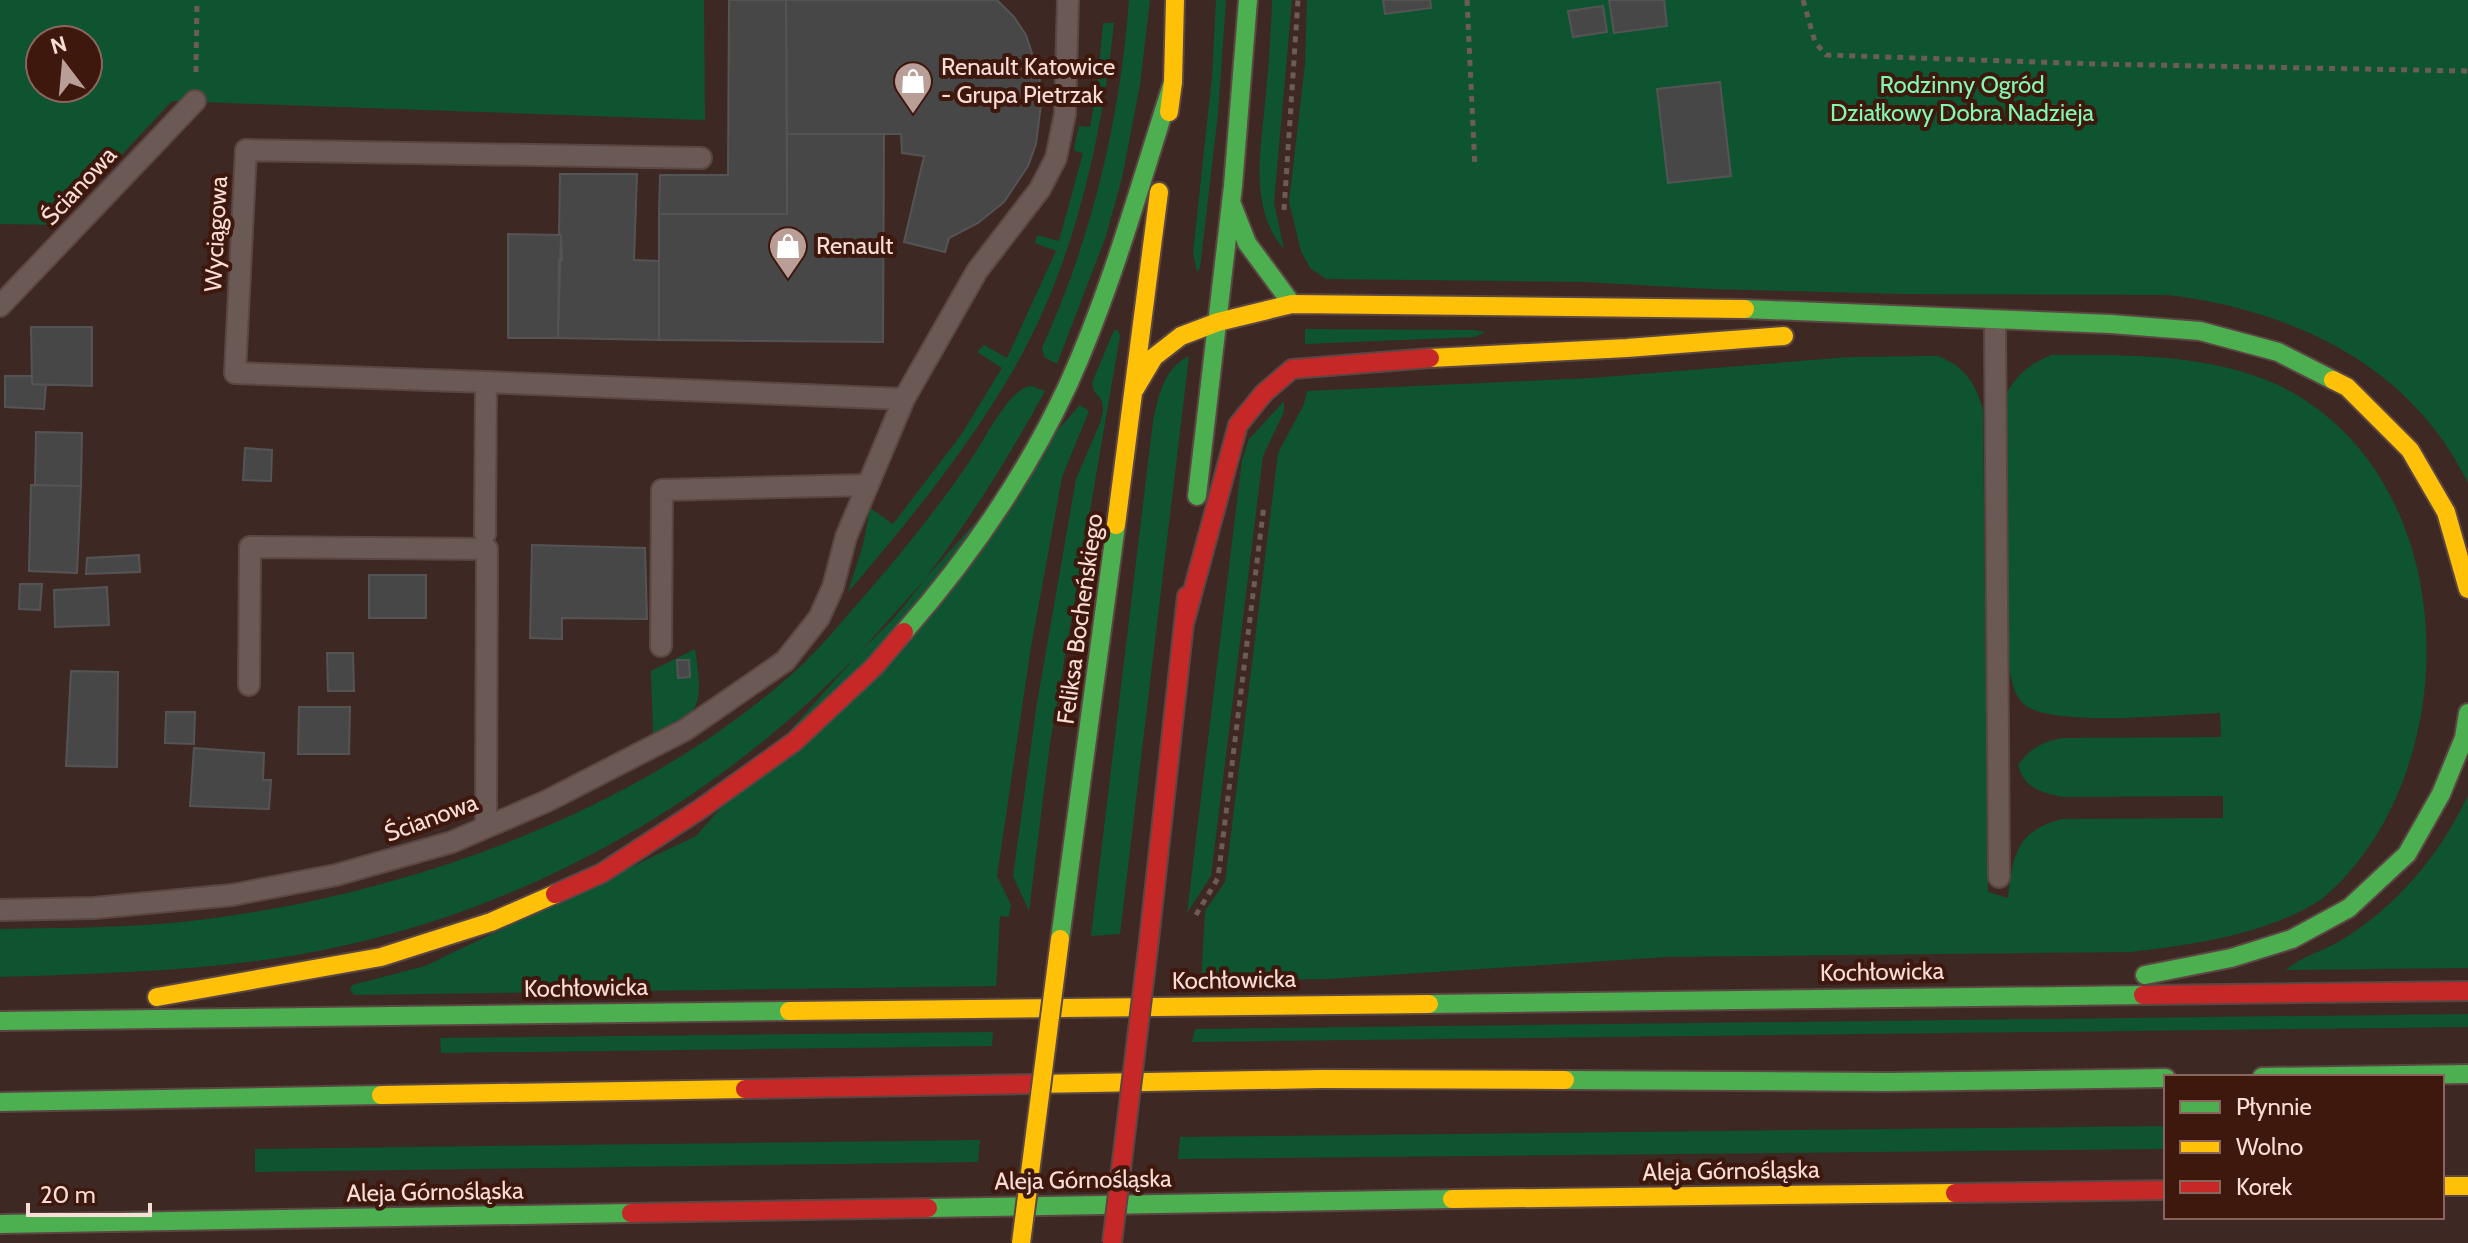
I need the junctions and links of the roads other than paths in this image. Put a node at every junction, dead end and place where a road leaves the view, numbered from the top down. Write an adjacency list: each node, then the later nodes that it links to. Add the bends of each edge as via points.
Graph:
1 (1068, 0): 17 (lane, Ścianowa, via 1065,114 1056,158 1040,189 977,271)
2 (1175, 0): 4 (main road, Feliksa Bocheńskiego)
3 (1248, 0): 7 (main road)
4 (1173, 82): 16 (main road, Feliksa Bocheńskiego); 30 (main road, via 1103,300 1067,387 1013,486 939,593 874,667 794,742 602,873 491,922 381,957)
5 (195, 101): 9 (lane, Ścianowa)
6 (701, 158): 15 (lane, Wyciągowa, via 246,150 235,373)
7 (1231, 202): 8 (main road, via 1247,243); 10 (main road)
8 (1292, 304): 10 (main road); 11 (main road, via 1793,310)
9 (0, 306)
10 (1215, 324): 16 (main road, via 1181,336 1155,355); 21 (main road)
11 (2111, 324): 12 (main road); 20 (main road, via 2200,331 2278,352 2347,387 2410,450 2446,512)
12 (1995, 326): 13 (main road); 26 (lane)
13 (1842, 331)
14 (1796, 335): 21 (main road, via 1292,369 1238,425)
15 (486, 382): 17 (lane); 19 (lane)
16 (1135, 389): 40 (main road, Feliksa Bocheńskiego, bridge)
17 (904, 399): 18 (lane, Ścianowa)
18 (868, 485): 22 (lane, via 662,490); 25 (lane, Ścianowa, via 819,618 785,661 685,730)
19 (485, 534)
20 (2468, 589)
21 (1184, 624): 41 (main road, bridge)
22 (661, 646)
23 (249, 685): 25 (lane, via 250,547 487,549)
24 (2468, 713): 29 (main road, via 2464,738 2441,794 2407,854 2349,908 2292,939 2231,958)
25 (486, 826): 27 (lane, Ścianowa, via 404,857 232,895 94,908)
26 (1999, 877)
27 (0, 910)
28 (2468, 991): 29 (main road, Kochłowicka)
29 (2028, 997): 30 (main road, Kochłowicka)
30 (29, 1020): 31 (main road, Kochłowicka)
31 (0, 1021)
32 (2468, 1074): 33 (main road)
33 (2399, 1075)
34 (2164, 1078): 35 (main road, via 1321,1079)
35 (0, 1102)
36 (2444, 1186): 37 (main road)
37 (2468, 1186)
38 (2164, 1190): 39 (main road, Aleja Górnośląska)
39 (0, 1224)
40 (1021, 1243)
41 (1112, 1243)

